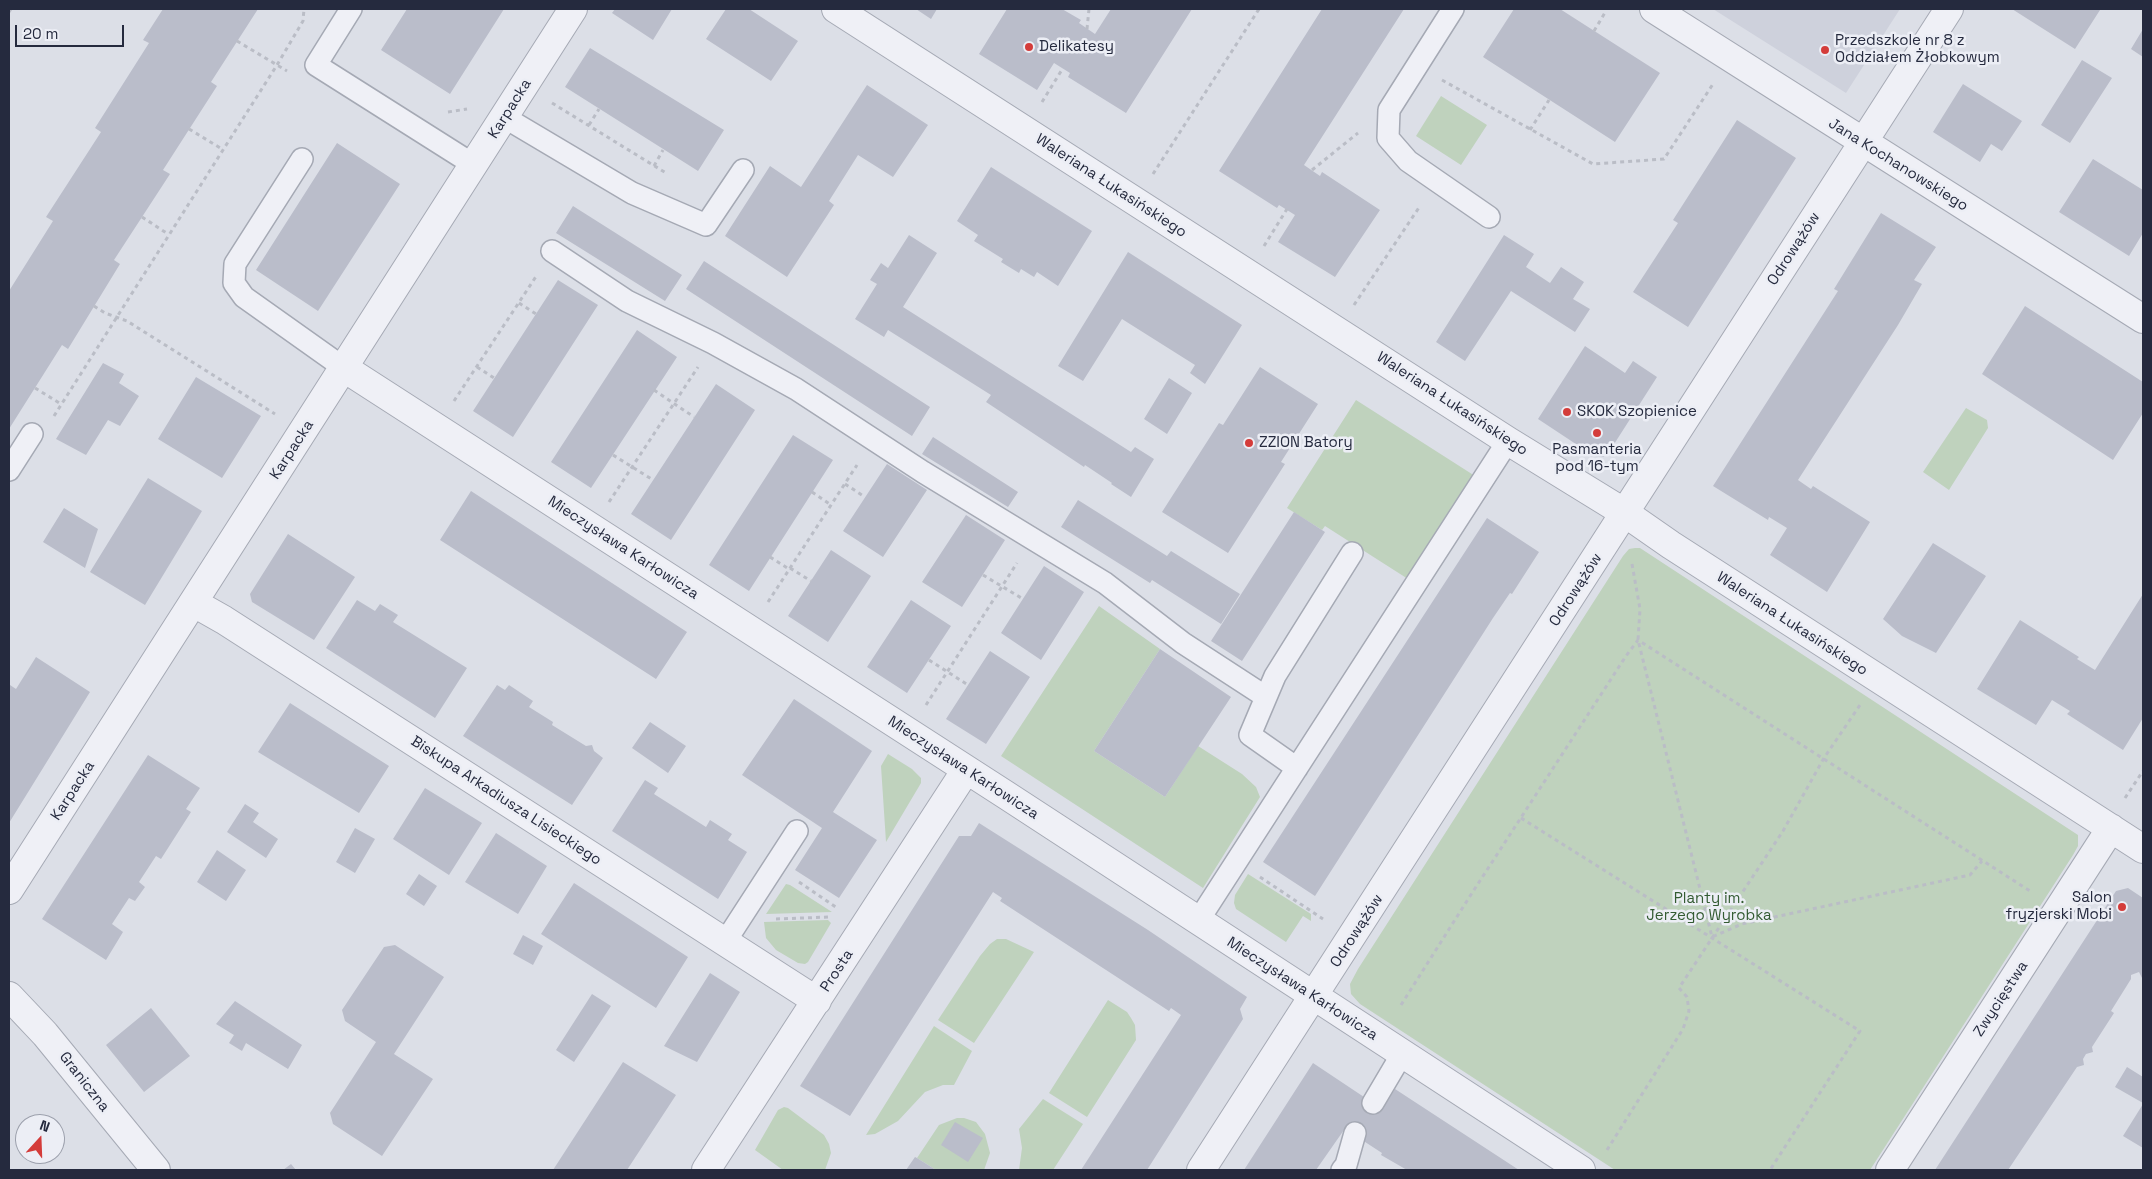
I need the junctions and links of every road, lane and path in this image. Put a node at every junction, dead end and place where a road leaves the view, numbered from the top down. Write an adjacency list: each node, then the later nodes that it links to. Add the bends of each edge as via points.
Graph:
1 (11, 9): 12 (path)
2 (304, 9): 28 (path, via 303,20 295,35)
3 (351, 9): 31 (lane, via 316,65)
4 (573, 9): 22 (street, Karpacka)
5 (836, 9): 61 (street, Waleriana Łukasińskiego)
6 (1089, 9): 13 (path)
7 (1259, 9): 36 (path)
8 (1453, 9): 15 (lane)
9 (1654, 9): 27 (street, Jana Kochanowskiego)
10 (1949, 9): 27 (street, Odrowążów)
11 (1606, 11): 14 (path)
12 (9, 12)
13 (1087, 29)
14 (1594, 31)
15 (1417, 67): 26 (path); 39 (lane, via 1389,110 1388,138 1408,161)
16 (1063, 68): 20 (path)
17 (1715, 81): 26 (path, via 1664,159 1594,164)
18 (1548, 100): 26 (path)
19 (549, 101): 23 (path)
20 (1040, 105)
21 (599, 109): 23 (path)
22 (504, 117): 31 (street, Karpacka); 33 (lane, via 632,193 706,225)
23 (589, 125): 32 (path)
24 (189, 129): 28 (path)
25 (1361, 130): 34 (path)
26 (1530, 130)
27 (1863, 142): 47 (street, Jana Kochanowskiego); 71 (street, Odrowążów)
28 (222, 149): 40 (path)
29 (663, 150): 32 (path)
30 (302, 159): 50 (lane, via 235,264 234,283 244,297)
31 (474, 165): 50 (street, Karpacka)
32 (654, 166): 35 (path)
33 (743, 170)
34 (1312, 170)
35 (669, 175)
36 (1151, 176)
37 (1287, 210): 41 (path)
38 (142, 217): 40 (path)
39 (1489, 217)
40 (168, 234): 46 (path)
41 (1262, 248)
42 (552, 251): 43 (path); 48 (lane, via 627,301)
43 (519, 303): 45 (path); 49 (path)
44 (94, 306): 46 (path)
45 (536, 314)
46 (116, 318): 54 (path); 57 (path, via 127,321)
47 (2143, 319)
48 (713, 343): 55 (path); 60 (lane, via 796,389)
49 (477, 367): 51 (path); 56 (path)
50 (344, 368): 81 (street, Karpacka); 92 (street, Mieczysława Karłowicza)
51 (494, 378)
52 (35, 388): 54 (path)
53 (654, 390): 55 (path)
54 (61, 404): 59 (path, via 46,428)
55 (673, 404): 58 (path); 63 (path)
56 (451, 406)
57 (276, 414)
58 (694, 417)
59 (32, 434): 64 (lane)
60 (873, 439): 66 (path); 72 (lane)
61 (1508, 441): 71 (street, Waleriana Łukasińskiego); 91 (lane)
62 (613, 455): 63 (path)
63 (632, 467): 65 (path); 70 (path)
64 (9, 470)
65 (653, 480)
66 (845, 484): 68 (path); 69 (path)
67 (812, 492): 69 (path)
68 (866, 497)
69 (831, 505): 76 (path)
70 (606, 506)
71 (1625, 513): 96 (street, Waleriana Łukasińskiego); 110 (street, Odrowążów)
72 (1034, 538): 79 (path); 87 (lane, via 1105,583 1183,643)
73 (1352, 553): 87 (lane, via 1275,676)
74 (770, 557): 76 (path)
75 (1632, 563): 83 (path, via 1640,609)
76 (790, 568): 78 (path); 82 (path)
77 (983, 575): 79 (path)
78 (811, 581)
79 (1003, 587): 80 (path); 85 (path)
80 (1023, 599)
81 (194, 603): 101 (street, Karpacka); 108 (street, Biskupa Arkadiusza Lisieckiego)
82 (764, 609)
83 (1638, 640): 90 (path); 95 (path); 107 (path)
84 (929, 660): 85 (path)
85 (948, 672): 86 (path); 89 (path)
86 (968, 685)
87 (1266, 698): 91 (lane, via 1250,735)
88 (1863, 700): 90 (path)
89 (922, 712)
90 (1824, 758): 99 (path); 107 (path, via 1783,831)
91 (1297, 768): 100 (lane)
92 (966, 770): 106 (street, Mieczysława Karłowicza); 111 (street, Prosta)
93 (2143, 771): 94 (path)
94 (2123, 801)
95 (1521, 818): 107 (path); 112 (path)
96 (2111, 828): 98 (street, Waleriana Łukasińskiego); 123 (street, Zwycięstwa)
97 (797, 831): 108 (lane)
98 (2143, 849)
99 (1982, 860): 102 (path); 107 (path, via 1970,875 1742,924)
100 (1237, 861): 104 (path); 106 (lane)
101 (9, 890)
102 (2034, 894)
103 (774, 919): 105 (path, via 829,917)
104 (1324, 919)
105 (834, 920)
106 (1198, 921): 110 (street, Mieczysława Karłowicza)
107 (1712, 937): 116 (path, via 1679,988 1687,997 1689,1011 1683,1029); 122 (path, via 1860,1031)
108 (725, 942): 111 (street, Biskupa Arkadiusza Lisieckiego)
109 (9, 996): 118 (street, Graniczna, via 45,1034)
110 (1314, 997): 113 (street, Mieczysława Karłowicza); 120 (street, Odrowążów)
111 (817, 1001): 119 (street, Prosta, via 762,1080)
112 (1401, 1005)
113 (1402, 1054): 114 (lane); 121 (street, Mieczysława Karłowicza)
114 (1373, 1103)
115 (1355, 1133): 117 (lane)
116 (1604, 1156)
117 (1347, 1169)
118 (156, 1170)
119 (706, 1170)
120 (1201, 1170)
121 (1581, 1170)
122 (1770, 1170)
123 (1890, 1170)

